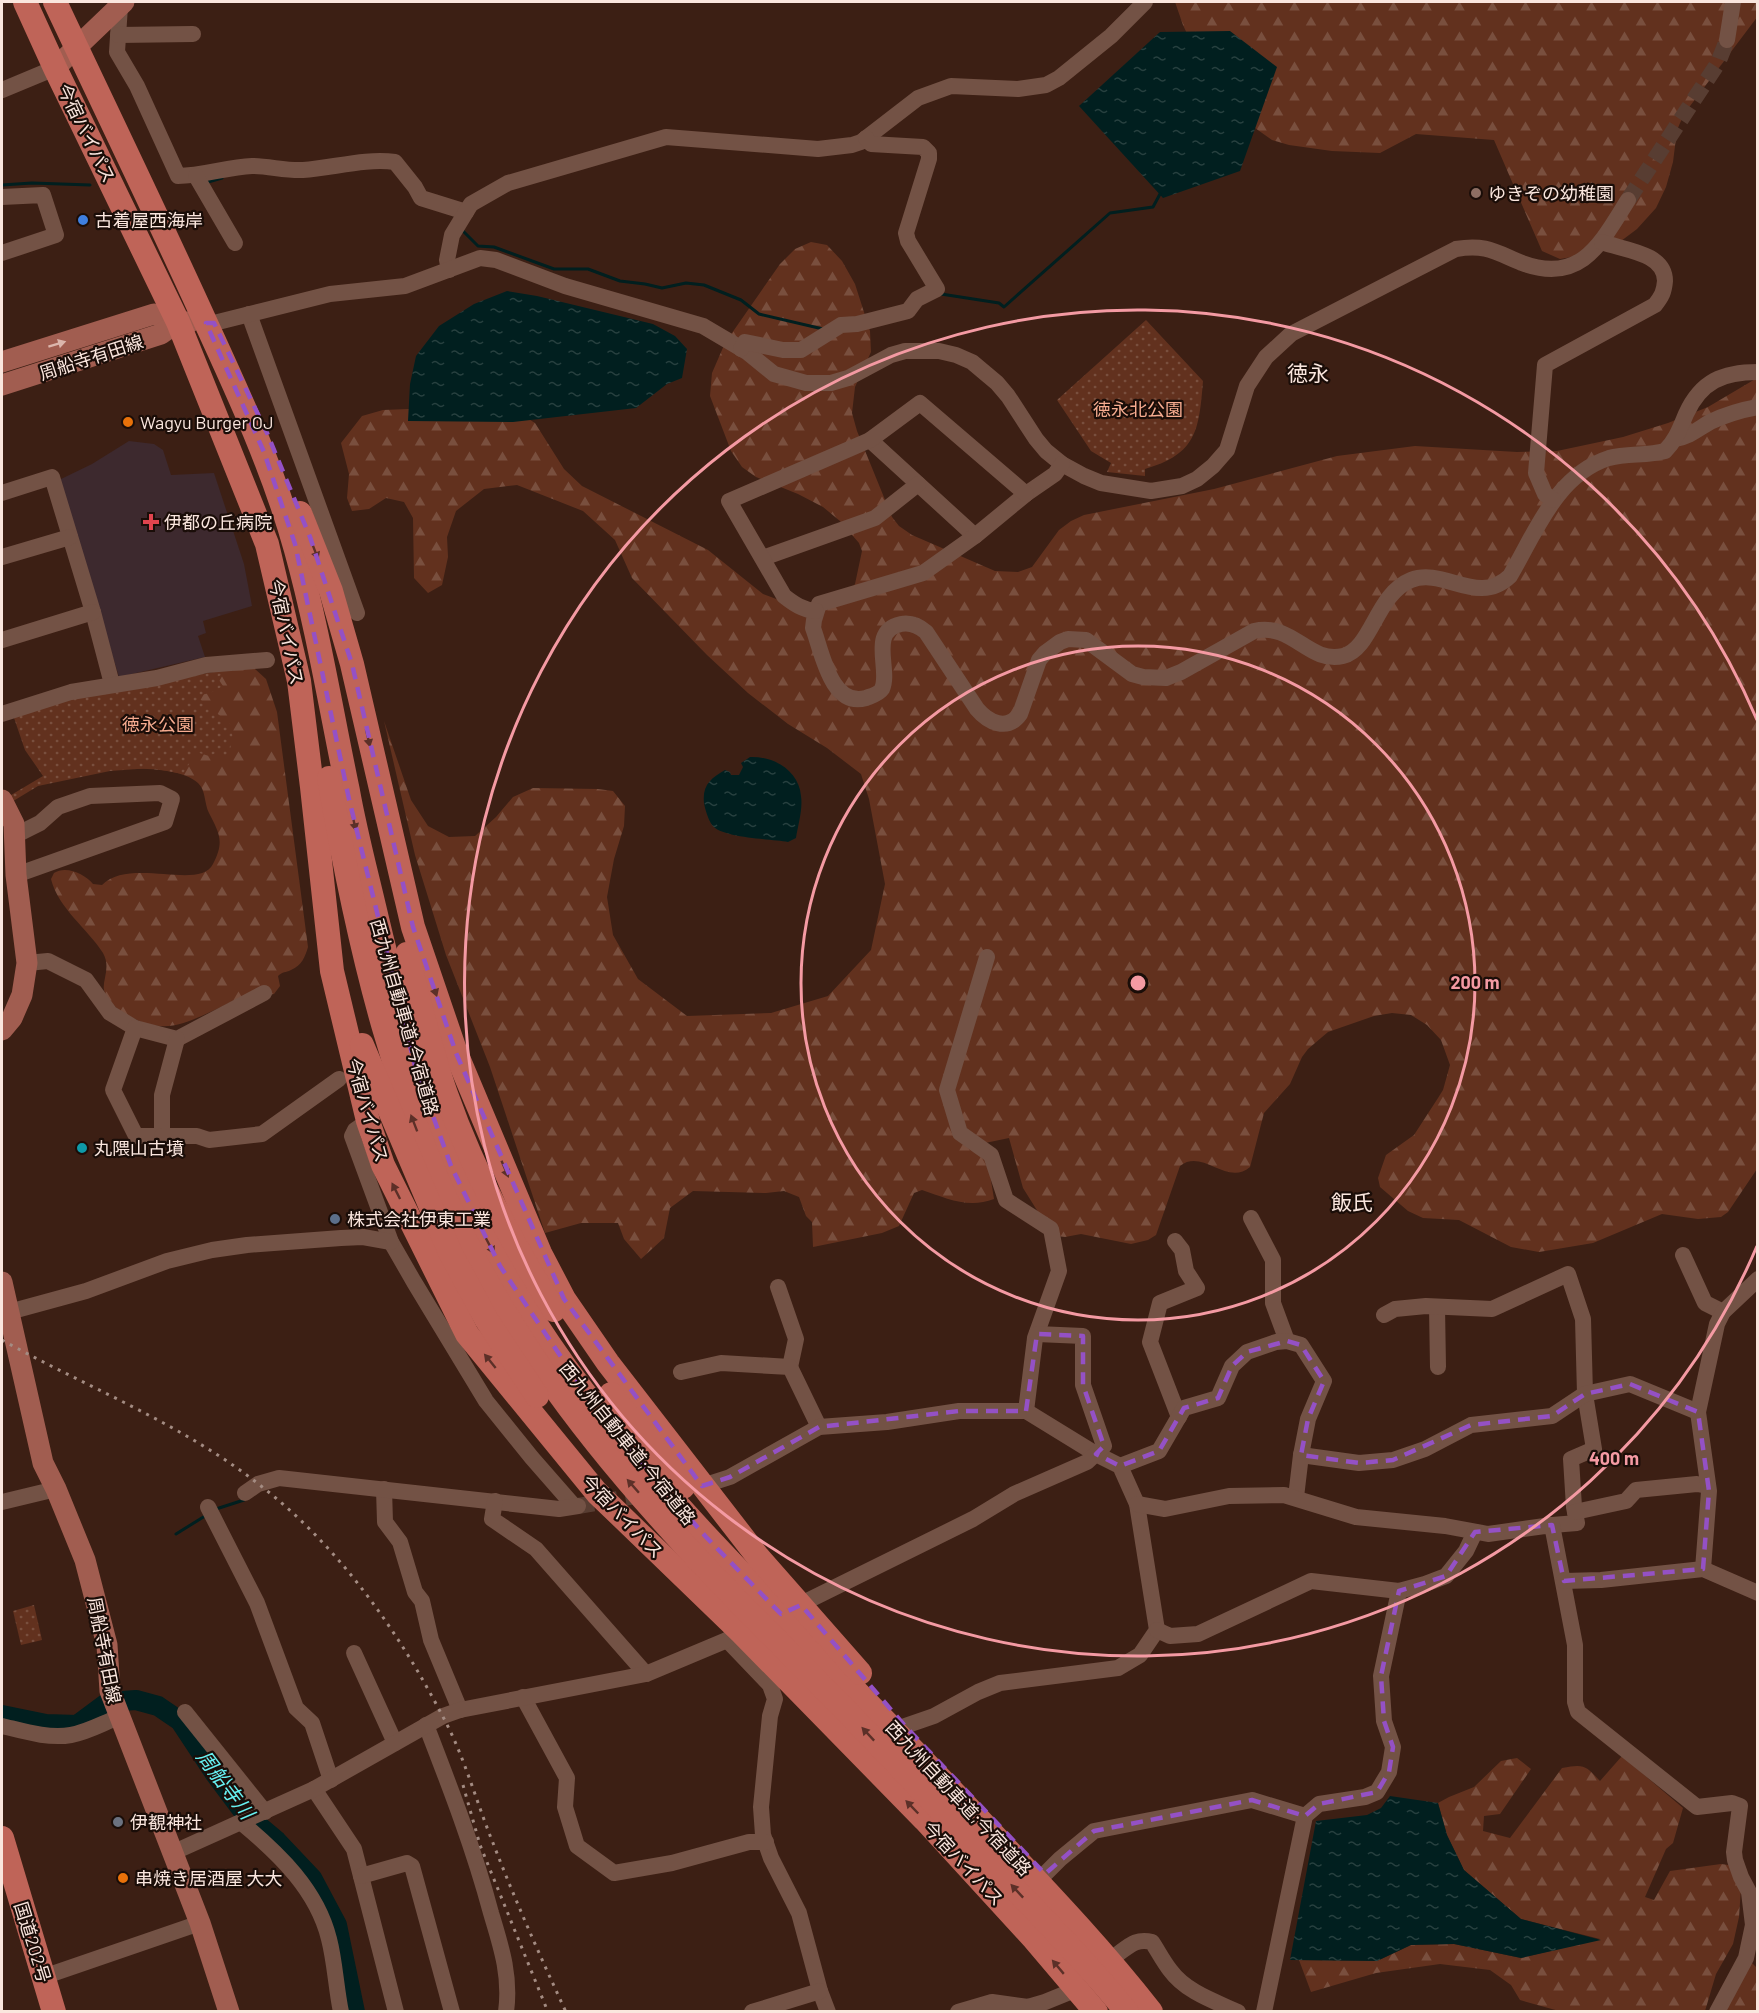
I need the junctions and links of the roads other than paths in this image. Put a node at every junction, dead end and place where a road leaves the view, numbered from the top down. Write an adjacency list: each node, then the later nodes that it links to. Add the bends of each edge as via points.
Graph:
1 (25, 2): 12 (highway, 今宿バイパス)
2 (38, 2): 106 (highway, 西九州自動車道;今宿道路, one-way to 2, via 682,1542 546,1376 480,1269 431,1167 390,1053 369,977 305,646 282,552 252,460 181,300)
3 (55, 2): 116 (highway, 西九州自動車道;今宿道路, one-way to 116, via 264,453 295,544 389,972 430,1113 474,1217 526,1310 604,1420 706,1537)
4 (64, 2): 11 (highway, 今宿バイパス)
5 (1145, 2): 14 (street, via 1111,36 1046,85 1018,89 951,86 918,98)
6 (1733, 2): 10 (street)
7 (122, 4): 9 (street); 11 (main road)
8 (193, 34): 9 (street)
9 (118, 35): 15 (street, via 117,52 138,86 178,176)
10 (1727, 40)
11 (82, 41): 12 (main road); 25 (highway, 今宿バイパス)
12 (55, 68): 13 (street); 24 (highway, 今宿バイパス)
13 (2, 90)
14 (866, 138): 18 (street, via 852,145 818,149 666,137 508,183 471,204); 26 (street, via 871,144 923,147 929,153 906,233 937,289 916,300 908,311 836,329 801,350 745,342)
15 (196, 176): 18 (street, via 249,166 300,170 380,160 395,162 421,198); 20 (street)
16 (2, 197): 21 (street, via 44,195 56,235)
17 (1628, 200): 19 (street)
18 (461, 219): 22 (street, via 447,260)
19 (1602, 242): 33 (street, via 1584,260 1554,269 1538,268 1489,249 1456,249 1305,326 1277,346 1256,371 1244,393 1227,450 1197,479 1182,486 1150,491 1117,487); 37 (street, via 1654,259 1665,276 1664,294 1655,305 1545,365 1536,473 1545,494)
20 (235, 243)
21 (2, 253)
22 (449, 270): 23 (street, via 405,286 330,294); 26 (street, via 480,258 496,260 565,286 703,326)
23 (249, 314): 25 (street); 44 (street)
24 (178, 322): 25 (main road, 周船寺有田線); 27 (main road, 周船寺有田線, one-way to 24, via 154,314); 29 (main road, 周船寺有田線, via 161,334); 50 (highway, 今宿バイパス, via 267,544 298,681)
25 (214, 323): 49 (highway, 今宿バイパス, one-way to 49, via 267,433 331,591 352,664)
26 (741, 349): 33 (street, via 774,374 818,385 848,378 905,351 956,355 972,362 997,383 1036,439)
27 (2, 362)
28 (1758, 372): 31 (street, via 1724,375 1703,388)
29 (2, 385)
30 (1758, 407): 31 (street, via 1741,410)
31 (1675, 439): 37 (street, via 1665,451 1621,455 1590,466 1569,481)
32 (870, 440): 34 (street); 36 (street, via 920,403); 41 (street, via 729,501)
33 (1062, 464): 36 (street)
34 (918, 484): 38 (street); 41 (street, via 875,518)
35 (2, 493): 39 (street, via 52,477)
36 (1026, 494): 38 (street)
37 (1553, 500): 42 (street, via 1504,582 1473,588 1424,577 1408,581 1380,609 1359,647 1344,656 1321,655 1283,632 1261,629 1171,676 1152,678 1132,674 1086,640 1068,639 1039,660 1020,714 1008,724 985,718 926,633 914,624 893,627 884,638 879,692 862,699 846,698 832,682 813,628)
38 (975, 536): 42 (street, via 923,573 819,604)
39 (70, 537): 40 (street); 43 (street)
40 (2, 557)
41 (763, 558): 42 (street, via 784,596 800,607)
42 (816, 611)
43 (93, 612): 45 (street); 47 (street)
44 (357, 613)
45 (2, 640)
46 (267, 660): 47 (street, via 206,665 157,678)
47 (112, 684): 48 (street, via 71,692)
48 (2, 714)
49 (377, 780): 87 (highway, 今宿バイパス, one-way to 87, via 413,927 456,1053 540,1252 564,1299 608,1363); 116 (highway, via 404,941 425,1024 447,1095 490,1200 517,1251 586,1361 653,1450 732,1545)
50 (312, 787): 61 (highway, 今宿バイパス, via 332,971); 106 (highway, via 328,832 340,946 360,1041 450,1252 486,1319 522,1375 606,1482 674,1552)
51 (2, 800): 52 (main road)
52 (16, 835): 53 (main road); 53 (street, via 40,823 58,807 90,796 160,793 172,799 165,822)
53 (16, 875): 55 (main road)
54 (987, 957): 74 (street, via 946,1090 960,1133 991,1155 1006,1200 1051,1229 1059,1271)
55 (27, 963): 57 (street, via 48,961 86,980 110,1013); 58 (main road, via 22,995)
56 (264, 993): 59 (street)
57 (135, 1028): 59 (street); 62 (street, via 112,1090 136,1136)
58 (2, 1030)
59 (177, 1039): 62 (street, via 162,1095)
60 (339, 1079): 62 (street, via 262,1134 209,1140)
61 (368, 1121): 65 (street, via 352,1136); 107 (highway, 今宿バイパス, one-way to 61, via 597,1493 467,1334 382,1165)
62 (162, 1136)
63 (1251, 1218): 75 (street, via 1273,1260 1273,1303)
64 (1175, 1240): 82 (street, via 1197,1288 1160,1304 1150,1342)
65 (391, 1242): 71 (street, via 340,1238 212,1250); 93 (street, via 486,1401 576,1506 559,1509)
66 (1683, 1255): 72 (street, via 1705,1303)
67 (1758, 1279): 72 (street)
68 (2, 1282): 71 (main road, 周船寺有田線)
69 (778, 1287): 76 (street, via 796,1339)
70 (1437, 1307): 73 (street, via 1395,1309); 77 (street); 79 (street, via 1492,1309 1568,1274 1583,1319)
71 (9, 1312): 89 (main road, 周船寺有田線, via 43,1463)
72 (1723, 1312): 81 (street)
73 (1384, 1315)
74 (1037, 1334): 80 (street); 84 (street, via 1083,1336 1083,1385 1104,1446)
75 (1287, 1341): 82 (street, via 1247,1352 1232,1366 1218,1398 1184,1408); 85 (street, via 1301,1344 1324,1381 1308,1419)
76 (790, 1367): 78 (street, via 721,1363); 83 (street)
77 (1438, 1367)
78 (681, 1372)
79 (1585, 1394): 81 (street, via 1630,1384); 85 (street, via 1552,1416 1471,1425 1393,1461 1359,1463); 97 (street, via 1594,1449 1571,1460)
80 (1026, 1411): 83 (street, via 959,1411); 84 (street)
81 (1698, 1412): 88 (street)
82 (1179, 1417): 86 (street, via 1159,1451)
83 (819, 1427): 87 (street, via 730,1477)
84 (1096, 1454): 86 (street); 104 (street, via 1087,1462 1014,1494 973,1519)
85 (1301, 1455): 92 (street)
86 (1120, 1466): 95 (street)
87 (702, 1486): 104 (highway, 今宿バイパス)
88 (1708, 1486): 97 (street, via 1636,1490 1626,1501); 100 (street)
89 (56, 1489): 94 (street); 113 (main road, 周船寺有田線, via 98,1603 107,1645 110,1691)
90 (384, 1490): 91 (street, via 279,1478); 93 (street); 111 (street, via 385,1522 400,1542 415,1592 422,1601 431,1640)
91 (245, 1493)
92 (1296, 1497): 95 (street, via 1229,1496 1165,1509); 99 (street, via 1356,1517)
93 (495, 1501): 109 (street, via 492,1519 536,1549)
94 (2, 1502)
95 (1137, 1504): 105 (street)
96 (210, 1511): 118 (street, via 257,1603 296,1708 312,1723)
97 (1575, 1512): 98 (street, via 1577,1523)
98 (1552, 1525): 99 (street, via 1488,1534); 101 (street)
99 (1475, 1532): 102 (street, via 1446,1576)
100 (1703, 1569): 101 (street); 103 (street)
101 (1564, 1581): 148 (street, via 1575,1645 1578,1712 1697,1807 1732,1803 1740,1806 1734,1852 1749,1892 1753,1925 1746,1958)
102 (1399, 1591): 105 (street, via 1311,1581 1198,1634 1170,1636); 121 (street, via 1382,1676 1384,1721 1393,1747 1389,1772 1377,1792 1319,1804)
103 (1758, 1593)
104 (801, 1605): 107 (street); 116 (highway, 今宿バイパス)
105 (1157, 1630): 116 (street, via 1140,1655 1118,1668 1000,1683)
106 (767, 1631): 143 (highway, 西九州自動車道;今宿道路, one-way to 106, via 1059,1935)
107 (734, 1636): 109 (street); 124 (street, via 770,1685 775,1699 761,1807); 131 (highway, 今宿バイパス, one-way to 107, via 925,1820)
108 (354, 1653): 117 (street)
109 (646, 1674): 110 (street)
110 (523, 1697): 111 (street); 124 (street, via 567,1778 565,1807 578,1846 614,1873 672,1863 749,1842)
111 (460, 1710): 114 (street)
112 (185, 1712): 120 (street)
113 (119, 1716): 115 (street, via 70,1735 51,1736); 125 (main road, 周船寺有田線)
114 (426, 1725): 117 (street); 138 (street, via 485,1889 507,1971)
115 (2, 1726)
116 (905, 1733): 126 (highway, 今宿バイパス); 144 (highway, 西九州自動車道;今宿道路)
117 (396, 1743): 118 (street)
118 (331, 1780): 119 (street)
119 (314, 1789): 120 (street); 127 (street, via 354,1849)
120 (262, 1813): 122 (street)
121 (1305, 1816): 126 (street, via 1252,1800 1094,1831); 147 (street)
122 (242, 1823): 125 (street); 135 (street, via 270,1846 313,1896 329,1938)
123 (2, 1838): 130 (highway, 国道202号)
124 (766, 1842): 132 (street, via 799,1913)
125 (172, 1853): 128 (main road, 周船寺有田線)
126 (1045, 1874): 129 (highway, 今宿バイパス)
127 (361, 1876): 136 (street); 137 (street, via 396,1864 412,1866)
128 (200, 1923): 130 (street); 134 (main road, 周船寺有田線)
129 (1118, 1954): 145 (highway, 今宿バイパス); 146 (street, via 1132,1942 1152,1942 1177,1978 1203,1996)
130 (43, 1977): 133 (highway, 国道202号)
131 (1077, 1989): 141 (street, via 1028,2007 992,2002); 142 (highway, 今宿バイパス)
132 (819, 1990): 139 (street); 140 (street)
133 (54, 2012)
134 (229, 2012)
135 (341, 2012)
136 (396, 2012)
137 (452, 2012)
138 (506, 2012)
139 (752, 2012)
140 (828, 2012)
141 (958, 2012)
142 (1096, 2012)
143 (1127, 2012)
144 (1151, 2012)
145 (1168, 2012)
146 (1238, 2012)
147 (1264, 2012)
148 (1717, 2012)

